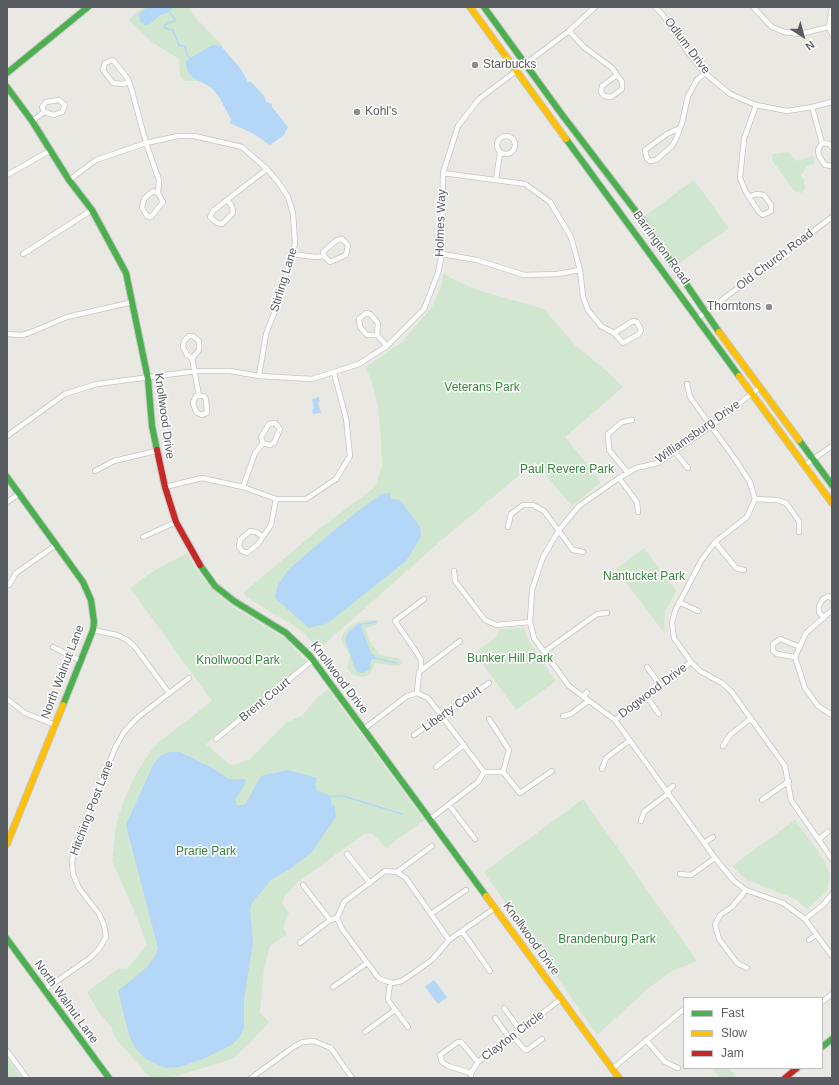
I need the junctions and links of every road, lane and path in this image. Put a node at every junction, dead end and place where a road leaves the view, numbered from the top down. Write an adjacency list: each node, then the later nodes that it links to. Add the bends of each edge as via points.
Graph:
1 (88, 7): 13 (street)
2 (470, 7): 12 (street, Barrington Road)
3 (484, 7): 11 (street, Barrington Road)
4 (595, 7): 9 (street, Holmes Way)
5 (655, 7): 14 (street, Odlum Drive)
6 (753, 7): 8 (street, via 772,27 784,32 800,34)
7 (832, 7): 8 (street)
8 (829, 27): 10 (street)
9 (569, 31): 11 (street, Holmes Way); 15 (street, via 584,47 608,64)
10 (832, 34)
11 (526, 64): 12 (street, Holmes Way); 46 (street, Barrington Road, via 648,228)
12 (517, 70): 31 (street, Holmes Way, via 479,99 458,126); 47 (street, Barrington Road)
13 (7, 73)
14 (705, 73): 19 (street, Odlum Drive, via 730,94); 23 (street, via 688,96)
15 (617, 75): 15 (street, via 602,86 601,92 606,97 611,97 623,87)
16 (129, 82): 16 (street, via 120,66 113,60 105,63 104,70 113,83); 24 (street)
17 (7, 87): 22 (street, Knollwood Drive)
18 (832, 102): 20 (street, Odlum Drive)
19 (756, 105): 20 (street, Odlum Drive, via 787,111); 36 (street, via 744,139 741,158 740,178)
20 (812, 107): 25 (street)
21 (44, 112): 21 (street, via 54,115 62,112 65,105 59,100 46,102 42,107); 22 (street)
22 (32, 121): 27 (street, Knollwood Drive)
23 (680, 128): 23 (street, via 645,150 647,159 654,162 667,153)
24 (146, 143): 30 (street, Stirling Lane, via 182,136 226,143 250,152); 34 (street, Stirling Lane, via 96,160); 35 (street, via 159,180)
25 (822, 143): 26 (street); 29 (street, via 818,152 821,161 826,166)
26 (832, 147)
27 (50, 150): 32 (street); 34 (street, Knollwood Drive)
28 (500, 153): 28 (street, via 508,153 514,145 511,136 504,136 497,143); 33 (street)
29 (832, 166)
30 (267, 169): 37 (street); 41 (street, Stirling Lane, via 288,197 293,220)
31 (443, 173): 33 (street); 42 (street, Holmes Way)
32 (7, 175)
33 (496, 179): 44 (street, via 525,184 550,202 571,237)
34 (69, 180): 38 (street, Knollwood Drive)
35 (158, 193): 35 (street, via 153,191 144,199 142,208 147,216 151,217 163,202)
36 (749, 197): 36 (street, via 763,215 771,211 771,205 764,195 756,194)
37 (228, 200): 37 (street, via 210,217 217,223 222,224 233,213)
38 (92, 210): 40 (street); 45 (street, Knollwood Drive, via 126,273)
39 (832, 217): 46 (street, Old Church Road)
40 (23, 254)
41 (293, 254): 43 (street); 55 (street, Stirling Lane, via 266,334)
42 (442, 254): 44 (street, via 477,260 524,274 558,274); 51 (street, Holmes Way, via 438,273 424,309)
43 (324, 256): 43 (street, via 330,262 337,260 346,255 348,245 342,239 337,240 326,248)
44 (580, 270): 48 (street, via 583,297 588,310 601,326)
45 (133, 302): 49 (street, via 67,317 29,333); 56 (street, Knollwood Drive)
46 (706, 312): 47 (street, Old Church Road); 58 (street, Barrington Road)
47 (698, 318): 59 (street, Barrington Road)
48 (614, 333): 48 (street, via 621,342 626,343 639,334 641,328 633,321)
49 (7, 334)
50 (377, 335): 50 (street, via 378,323 375,319 366,313 361,315 358,322 363,332); 51 (street)
51 (387, 346): 54 (street, Holmes Way, via 359,364)
52 (192, 358): 52 (street, via 200,350 198,341 189,336 183,347 186,355); 53 (street)
53 (196, 372): 55 (street, Holmes Way, via 230,371); 56 (street, Holmes Way); 60 (street)
54 (334, 373): 55 (street, Holmes Way, via 312,379); 79 (street, via 346,418 350,456 336,479 306,498)
55 (259, 376)
56 (148, 378): 63 (street, Holmes Way, via 97,384 65,394); 66 (street, Knollwood Drive)
57 (687, 384): 62 (street, via 690,397)
58 (760, 388): 59 (street, Williamsburg Drive); 68 (street, Barrington Road)
59 (753, 394): 62 (street, Williamsburg Drive); 69 (street, Barrington Road)
60 (199, 396)
61 (632, 420): 72 (street, via 622,422 608,434 609,450)
62 (711, 426): 67 (street, Williamsburg Drive); 80 (street, via 750,482)
63 (7, 436)
64 (262, 443): 64 (street, via 270,445 274,442 280,429 279,425 269,424 261,437); 77 (street, via 255,454)
65 (832, 446): 68 (street)
66 (156, 451): 71 (street, via 114,461); 76 (street, Knollwood Drive)
67 (674, 451): 70 (street); 72 (street, Williamsburg Drive, via 658,463 636,468)
68 (813, 460): 69 (street); 75 (street, Barrington Road)
69 (805, 465): 82 (street, Barrington Road)
70 (688, 468)
71 (95, 471)
72 (628, 473): 74 (street, Williamsburg Drive)
73 (7, 478): 78 (street, North Walnut Lane)
74 (619, 478): 83 (street, via 637,502); 86 (street, Williamsburg Drive, via 579,506)
75 (832, 485)
76 (164, 487): 77 (street, via 202,478); 84 (street, Knollwood Drive)
77 (243, 487): 79 (street)
78 (19, 494): 81 (street); 91 (street, North Walnut Lane)
79 (276, 499): 89 (street, via 271,525)
80 (755, 499): 87 (street, via 778,500 786,504 799,521); 90 (street, via 747,517)
81 (7, 502)
82 (832, 503)
83 (638, 512)
84 (176, 522): 88 (street); 110 (street, Knollwood Drive, via 195,559 215,586 234,601 286,633)
85 (508, 527): 86 (street, via 511,514 523,505 533,505 544,511)
86 (559, 530): 92 (street, via 573,550); 103 (street, Williamsburg Drive, via 543,557 534,584)
87 (799, 532)
88 (143, 537)
89 (263, 537): 89 (street, via 250,531 240,540 239,547 244,552 249,552)
90 (715, 542): 93 (street, via 736,568); 98 (street, via 701,561)
91 (56, 545): 95 (street, via 16,573); 104 (street, North Walnut Lane, via 89,593)
92 (583, 552)
93 (744, 570)
94 (454, 571): 103 (street, via 455,581 485,620 496,625)
95 (9, 585)
96 (832, 599): 102 (street, via 829,596 823,599 819,606 819,612)
97 (424, 600): 114 (street, via 395,621 421,660)
98 (679, 602): 100 (street); 112 (street, via 672,623 674,638)
99 (832, 610): 102 (street)
100 (698, 611)
101 (607, 613): 108 (street, via 597,614)
102 (824, 618): 106 (street, via 806,633)
103 (530, 622): 108 (street, Williamsburg Drive, via 534,638)
104 (93, 630): 111 (street, North Walnut Lane); 120 (street, via 117,635 131,643)
105 (460, 642): 114 (street)
106 (798, 646): 109 (street); 109 (street, via 780,639 773,644 773,651 777,654)
107 (53, 647): 111 (street)
108 (544, 652): 121 (street, Williamsburg Drive, via 570,686)
109 (795, 657): 127 (street, via 805,688 818,706)
110 (313, 660): 133 (street, Knollwood Drive); 135 (street, Brent Court)
111 (81, 661): 132 (street, North Walnut Lane)
112 (692, 662): 117 (street, Dogwood Drive); 130 (street, via 700,671 722,682)
113 (647, 667): 117 (street)
114 (421, 670): 119 (street)
115 (189, 678): 120 (street, Hitching Post Lane)
116 (490, 683): 126 (street, Liberty Court)
117 (660, 685): 122 (street, Dogwood Drive)
118 (587, 692): 121 (street)
119 (417, 693): 126 (street, via 428,698); 133 (street, via 407,696)
120 (169, 694): 185 (street, Hitching Post Lane, via 138,717 120,738 74,848 73,874 79,888 99,914 106,937 90,958)
121 (583, 697): 124 (street, Williamsburg Drive)
122 (647, 697): 125 (street); 131 (street, Dogwood Drive)
123 (7, 699): 132 (street, via 25,713)
124 (588, 701): 128 (street); 131 (street, Williamsburg Drive)
125 (659, 714)
126 (442, 715): 134 (street, Liberty Court); 137 (street)
127 (832, 715)
128 (563, 716)
129 (489, 719): 143 (street, via 509,750)
130 (750, 719): 138 (street, via 730,735); 144 (street, via 785,766)
131 (615, 720): 136 (street, Williamsburg Drive)
132 (55, 724): 156 (street, North Walnut Lane)
133 (364, 729): 149 (street, Knollwood Drive)
134 (414, 735)
135 (216, 739)
136 (629, 741): 140 (street, via 606,758); 146 (street, Williamsburg Drive)
137 (464, 745): 139 (street); 142 (street)
138 (722, 746)
139 (436, 766)
140 (602, 769)
141 (552, 771): 143 (street, via 520,794)
142 (484, 772): 143 (street); 148 (street, via 478,782)
143 (503, 772)
144 (789, 781): 147 (street); 154 (street, via 791,800)
145 (673, 786): 146 (street)
146 (668, 792): 150 (street, via 644,812); 155 (street, Williamsburg Drive)
147 (762, 800)
148 (449, 805): 149 (street); 153 (street)
149 (430, 819): 168 (street, Knollwood Drive)
150 (641, 821)
151 (828, 832): 154 (street)
152 (713, 837): 155 (street)
153 (475, 839)
154 (819, 839): 160 (street)
155 (704, 843): 159 (street, Williamsburg Drive)
156 (7, 844)
157 (432, 846): 161 (street)
158 (347, 854): 163 (street)
159 (715, 858): 162 (street, via 691,875); 166 (street, Williamsburg Drive, via 734,881)
160 (832, 859)
161 (397, 872): 163 (street, via 385,871); 169 (street, via 406,878)
162 (680, 874)
163 (370, 883): 170 (street, via 344,902)
164 (303, 885): 172 (street)
165 (466, 890): 169 (street)
166 (746, 890): 171 (street, Williamsburg Drive, via 783,903); 181 (street, via 732,907 720,915 715,925 719,939 737,963)
167 (832, 894): 171 (street, via 824,906)
168 (495, 908): 173 (street); 187 (street, Knollwood Drive)
169 (431, 914): 176 (street)
170 (337, 918): 172 (street); 180 (street, via 342,929)
171 (805, 919): 174 (street, Williamsburg Drive)
172 (330, 920): 178 (street)
173 (462, 932): 176 (street); 182 (street)
174 (816, 935): 177 (street); 179 (street, Williamsburg Drive)
175 (7, 939): 185 (street, North Walnut Lane)
176 (449, 940): 183 (street, via 432,960 406,978)
177 (809, 940)
178 (300, 943)
179 (832, 956)
180 (367, 962): 183 (street, via 380,979); 184 (street)
181 (747, 968)
182 (490, 971)
183 (390, 983): 190 (street, via 388,996)
184 (333, 987)
185 (44, 990): 206 (street, North Walnut Lane)
186 (832, 994): 188 (street)
187 (561, 999): 194 (street, Clayton Circle); 201 (street, Knollwood Drive)
188 (823, 1001)
189 (504, 1008): 194 (street)
190 (395, 1010): 193 (street); 195 (street)
191 (683, 1010): 198 (street)
192 (495, 1018): 196 (street)
193 (408, 1027)
194 (520, 1030): 196 (street, Clayton Circle)
195 (365, 1032)
196 (511, 1038): 197 (street, via 527,1050); 200 (street, Clayton Circle)
197 (542, 1039)
198 (646, 1040): 201 (street); 202 (street, via 665,1062)
199 (7, 1051): 205 (street)
200 (478, 1062): 204 (street, Clayton Circle); 204 (street, via 461,1042 440,1055 442,1062 448,1066)
201 (612, 1068): 209 (street, Knollwood Drive)
202 (678, 1068)
203 (796, 1069): 210 (street)
204 (471, 1075)
205 (27, 1078)
206 (108, 1078)
207 (252, 1078): 208 (street, via 295,1046 314,1041 331,1048)
208 (352, 1078)
209 (619, 1078)
210 (785, 1078)

